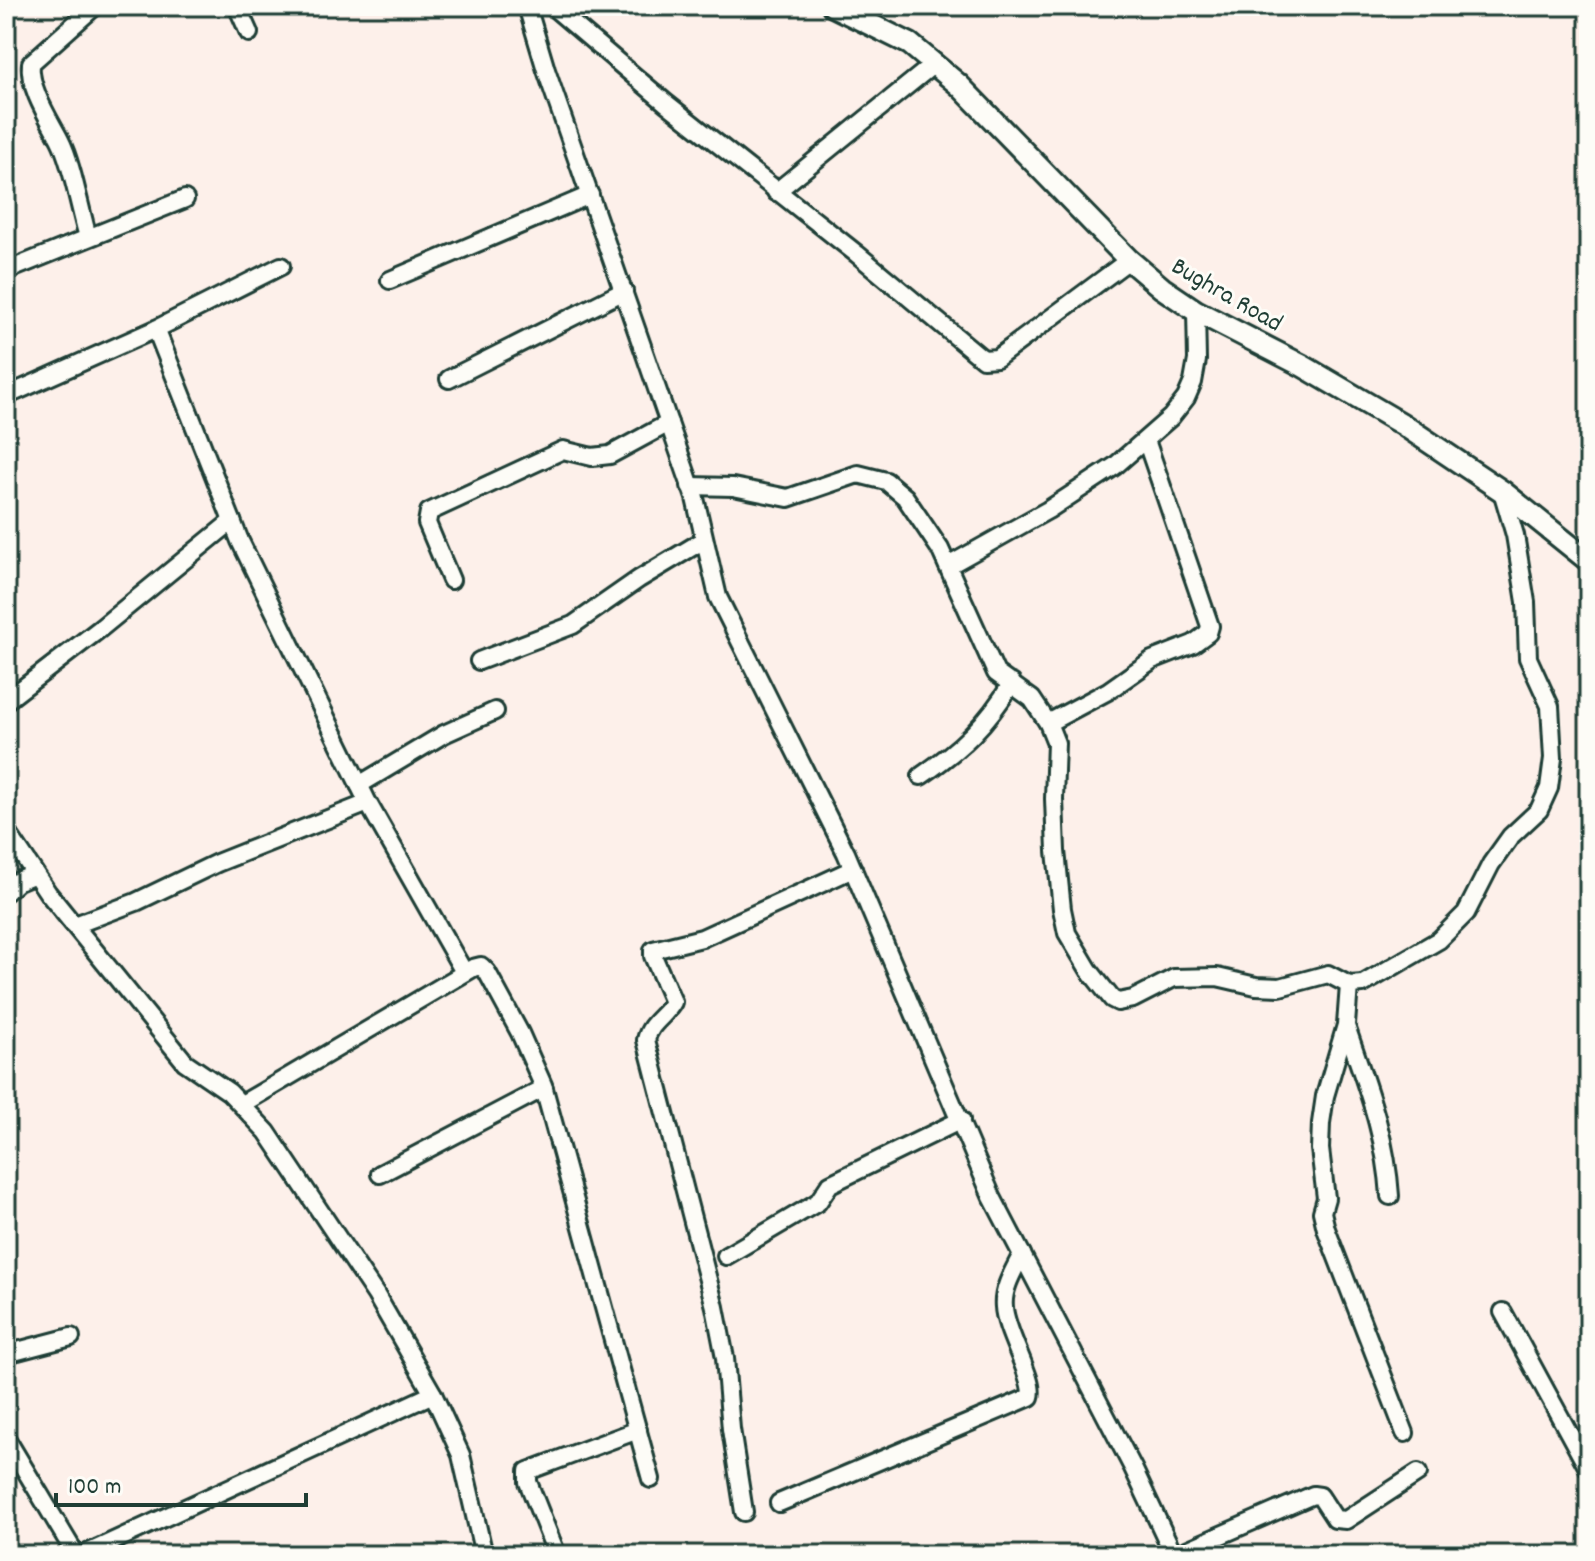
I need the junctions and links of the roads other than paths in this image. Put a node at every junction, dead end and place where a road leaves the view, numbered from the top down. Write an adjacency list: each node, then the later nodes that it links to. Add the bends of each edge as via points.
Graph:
1 (95, 6): 13 (street, via 30,69 60,141)
2 (237, 6): 8 (street)
3 (527, 6): 11 (street)
4 (552, 6): 10 (street)
5 (833, 6): 7 (street, Bughra Road)
6 (863, 6): 7 (street)
7 (876, 27): 9 (street, Bughra Road)
8 (249, 33)
9 (934, 64): 10 (street); 14 (street, Bughra Road)
10 (776, 192): 14 (street, via 983,359 997,358)
11 (590, 195): 17 (street); 18 (street)
12 (185, 199): 13 (street)
13 (88, 237): 16 (street)
14 (1129, 260): 19 (street, Bughra Road)
15 (281, 266): 20 (street)
16 (6, 271)
17 (390, 280)
18 (624, 291): 21 (street); 23 (street)
19 (1196, 311): 24 (street, via 1193,382 1171,417); 26 (street, Bughra Road, via 1378,409)
20 (156, 329): 22 (street); 27 (street)
21 (449, 379)
22 (6, 396)
23 (669, 423): 25 (street); 31 (street, via 610,455 554,453 429,512 427,523)
24 (1146, 440): 30 (street, via 1048,510); 36 (street, via 1210,626 1208,633)
25 (690, 486): 28 (street); 30 (street, via 722,485 788,498 858,474 872,476 905,497)
26 (1502, 491): 29 (street, Bughra Road); 46 (street, via 1526,602 1528,658 1550,706 1549,788 1539,810 1491,864 1466,913 1439,940 1363,984)
27 (232, 521): 34 (street); 38 (street)
28 (704, 540): 32 (street, via 573,625); 41 (street, via 718,597)
29 (1589, 561)
30 (948, 566): 33 (street, via 996,673)
31 (451, 580)
32 (479, 661)
33 (1012, 683): 36 (street, via 1032,699); 37 (street, via 984,725)
34 (6, 701)
35 (495, 711): 38 (street, via 444,734)
36 (1048, 723): 46 (street, via 1056,743 1056,851 1067,933 1112,999 1125,1001 1174,978 1280,987 1328,974)
37 (921, 776)
38 (359, 785): 39 (street)
39 (368, 803): 44 (street); 45 (street)
40 (6, 830): 42 (street)
41 (853, 869): 50 (street); 66 (street, via 702,938 653,950 673,1002 652,1024 646,1040 715,1307)
42 (35, 874): 43 (street); 44 (street)
43 (6, 892)
44 (75, 925): 49 (street, via 185,1062)
45 (464, 972): 48 (street, via 481,966 487,972); 49 (street)
46 (1349, 985): 47 (street)
47 (1346, 1025): 52 (street, via 1382,1134); 60 (street, via 1321,1123 1326,1198 1322,1212)
48 (544, 1088): 51 (street); 59 (street)
49 (242, 1104): 58 (street, via 267,1132 376,1295)
50 (961, 1120): 53 (street); 54 (street, via 830,1184 818,1202)
51 (380, 1174)
52 (1390, 1196)
53 (1022, 1254): 65 (street, via 1003,1305 1032,1383 1030,1397); 71 (street)
54 (726, 1256)
55 (1503, 1312): 62 (street)
56 (71, 1337): 57 (street)
57 (6, 1354)
58 (433, 1394): 68 (street); 69 (street, via 461,1455)
59 (638, 1430): 64 (street); 70 (street, via 528,1471)
60 (1405, 1433)
61 (6, 1438): 67 (street)
62 (1589, 1470)
63 (1418, 1473): 71 (street, via 1346,1520 1335,1519 1320,1496 1313,1495)
64 (651, 1479)
65 (779, 1503)
66 (744, 1512)
67 (76, 1555)
68 (83, 1555)
69 (484, 1555)
70 (557, 1555)
71 (1175, 1555)

